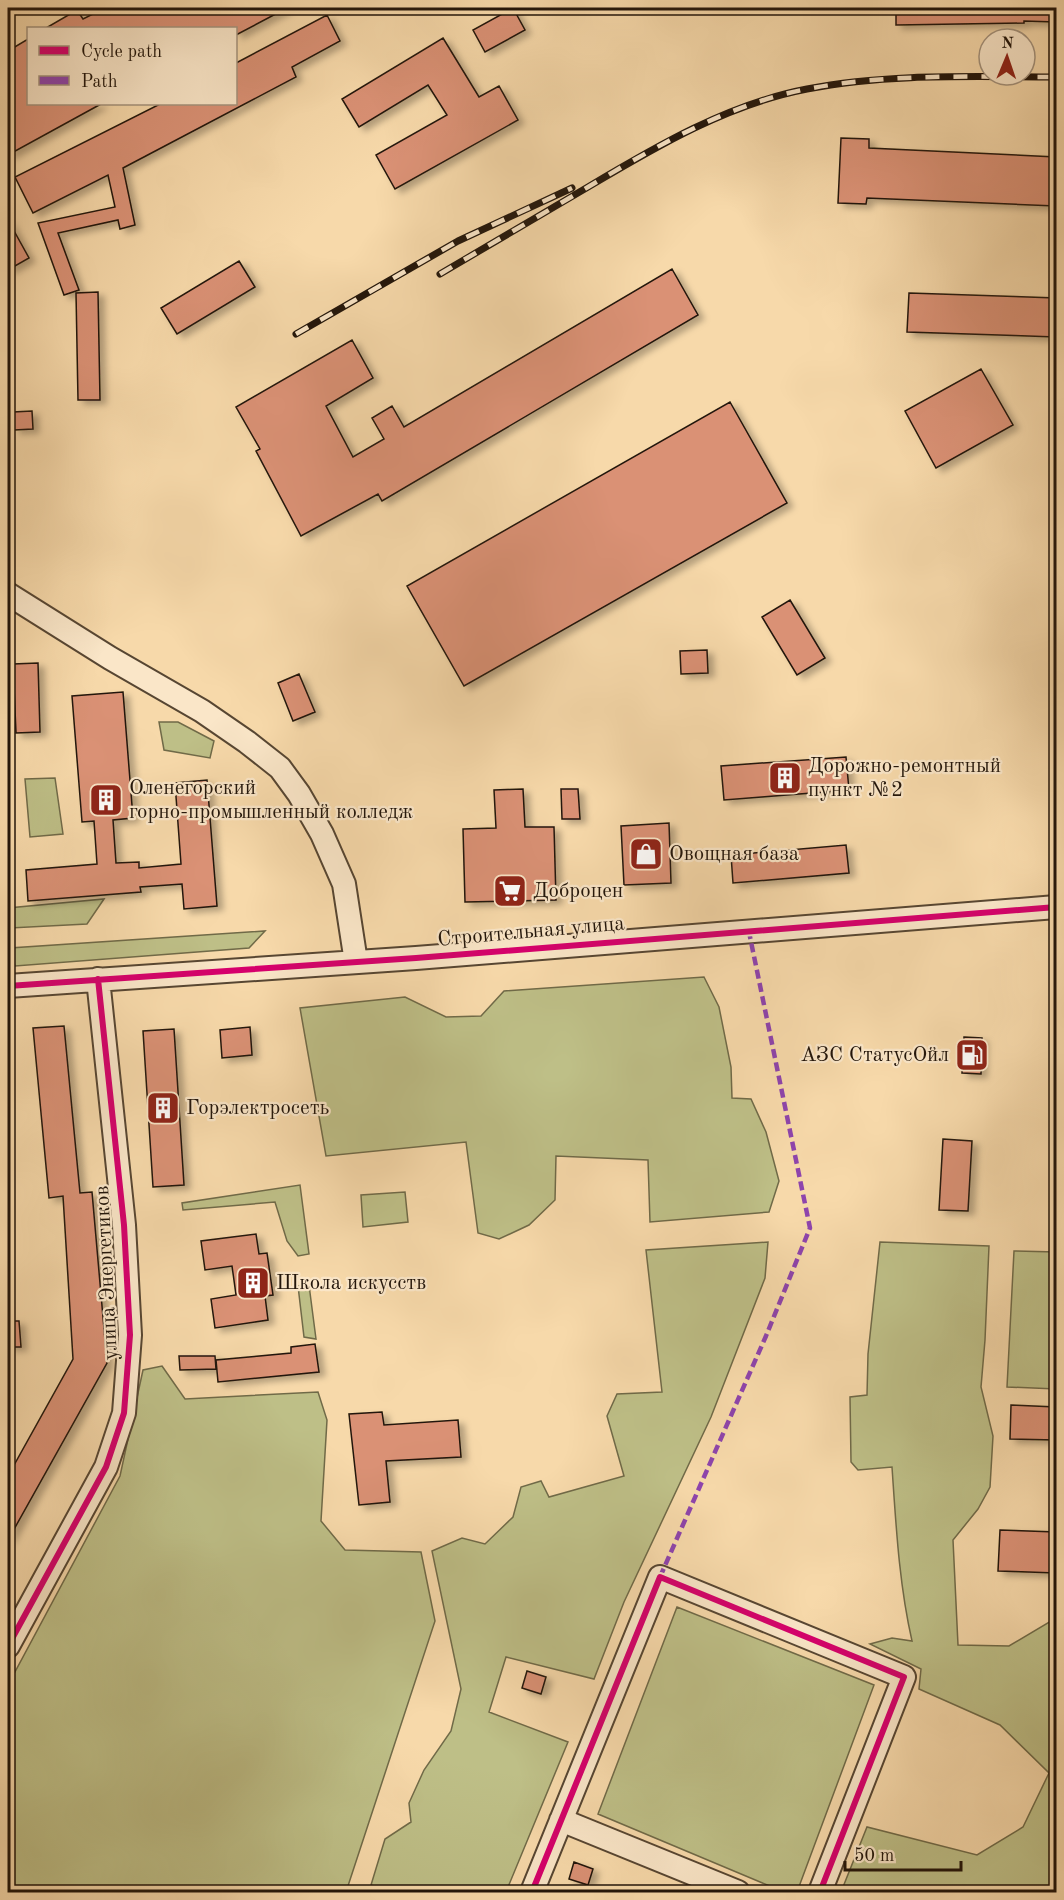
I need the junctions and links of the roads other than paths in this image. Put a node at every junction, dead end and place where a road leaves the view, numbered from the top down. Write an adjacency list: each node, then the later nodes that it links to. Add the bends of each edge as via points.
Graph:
1 (8, 594): 3 (street, via 202,711 280,768 322,834 344,884)
2 (1056, 907): 3 (street, Строительная улица)
3 (356, 962): 4 (street, Строительная улица)
4 (98, 979): 5 (street, Строительная улица); 6 (street, улица Энергетиков, via 124,1225 130,1335 124,1413 106,1467)
5 (8, 986)
6 (8, 1646)
7 (561, 1820): 8 (street); 9 (street); 10 (street, via 660,1577 904,1677)
8 (532, 1893)
9 (738, 1893)
10 (820, 1893)

